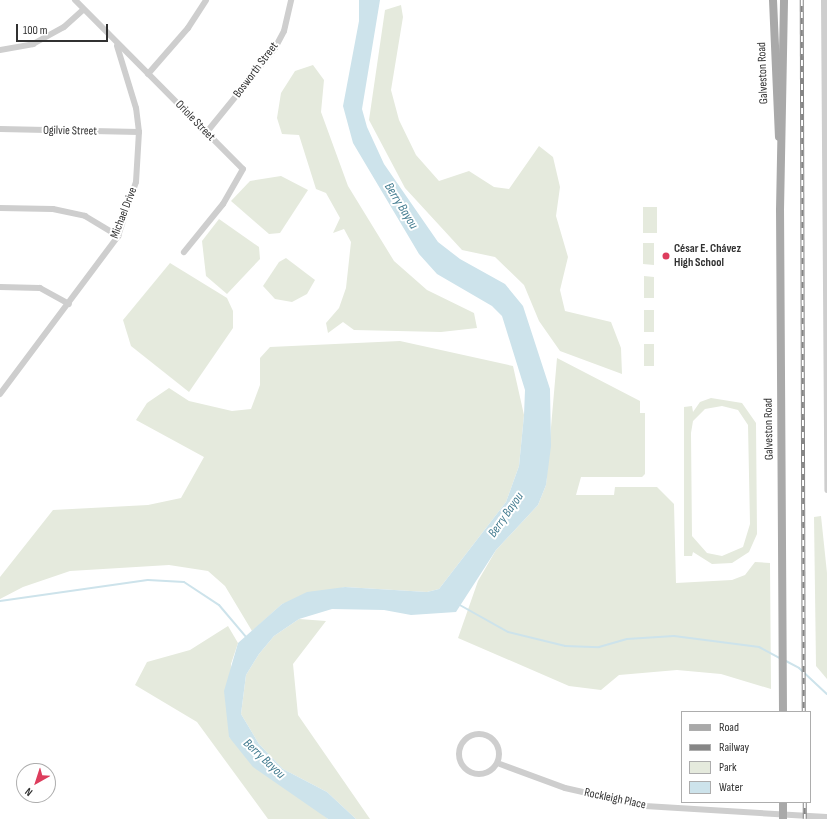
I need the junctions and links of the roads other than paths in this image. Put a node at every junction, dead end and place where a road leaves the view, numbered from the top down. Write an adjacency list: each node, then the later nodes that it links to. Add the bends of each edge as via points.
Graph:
1 (75, 0): 7 (street, Oriole Street)
2 (206, 0): 10 (street, via 188,28)
3 (291, 0): 16 (street, Bosworth Street, via 284,31 275,48)
4 (773, 0): 12 (main road, Galveston Road)
5 (784, 0): 13 (main road, Galveston Road)
6 (824, 0): 11 (street)
7 (83, 10): 8 (street, Oriole Street); 9 (street, via 64,27 33,44)
8 (117, 46): 10 (street, Oriole Street); 15 (street, Michael Drive, via 136,108)
9 (0, 50)
10 (148, 74): 16 (street, Oriole Street)
11 (826, 77): 18 (street)
12 (774, 84): 13 (main road); 17 (main road, Galveston Road)
13 (784, 84): 17 (main road, Galveston Road)
14 (0, 130): 15 (street, Ogilvie Street)
15 (139, 132): 20 (street, Michael Drive, via 136,182)
16 (206, 133): 21 (street, Oriole Street, via 243,169 223,204)
17 (780, 146): 29 (main road, Galveston Road)
18 (826, 181): 22 (street)
19 (0, 208): 20 (street, via 53,209 85,216)
20 (118, 236): 24 (street, Michael Drive)
21 (184, 252)
22 (826, 285): 26 (street)
23 (0, 287): 24 (street, via 40,288)
24 (69, 304): 25 (street, Michael Drive)
25 (2, 386): 27 (street, Michael Drive)
26 (826, 388): 28 (street)
27 (0, 394)
28 (826, 490)
29 (783, 711)
30 (500, 764): 30 (street, via 498,748 488,736 473,735 461,745 460,758 470,772 481,774); 32 (street, Rockleigh Place, via 565,788 645,806 698,812)
31 (783, 803): 32 (main road)
32 (783, 816): 33 (street, Rockleigh Place)
33 (827, 817)

